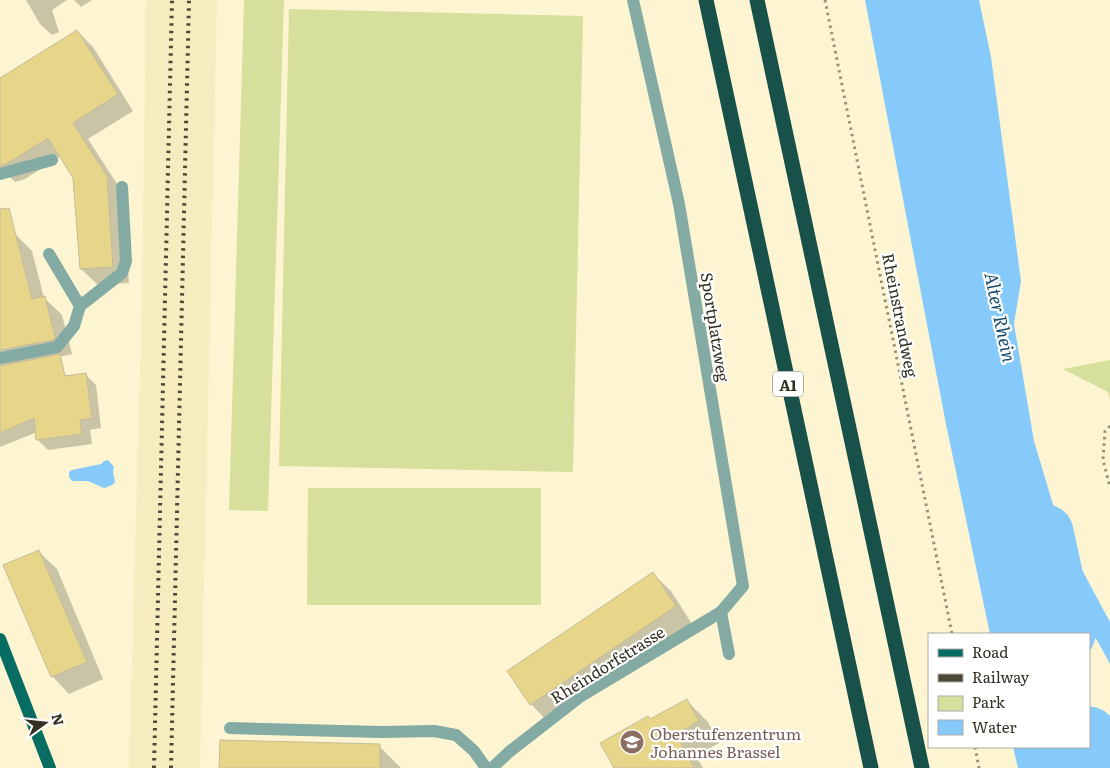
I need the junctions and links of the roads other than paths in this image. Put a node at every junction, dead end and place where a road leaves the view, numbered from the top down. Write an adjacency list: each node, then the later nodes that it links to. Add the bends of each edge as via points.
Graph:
1 (633, 0): 10 (street, Sportplatzweg, via 679,204 743,586)
2 (706, 0): 17 (highway, A1)
3 (757, 0): 18 (highway)
4 (52, 160): 5 (street)
5 (0, 174)
6 (122, 187): 8 (street, via 126,261 122,273)
7 (49, 254): 8 (street)
8 (80, 306): 9 (street, via 74,326 57,347)
9 (0, 358)
10 (721, 612): 12 (street); 16 (street, Rheindorfstrasse, via 581,696)
11 (0, 639): 14 (main road)
12 (729, 654)
13 (230, 728): 15 (street, via 381,732 434,730 456,735 474,751)
14 (50, 768)
15 (486, 768)
16 (492, 768)
17 (871, 768)
18 (922, 768)

